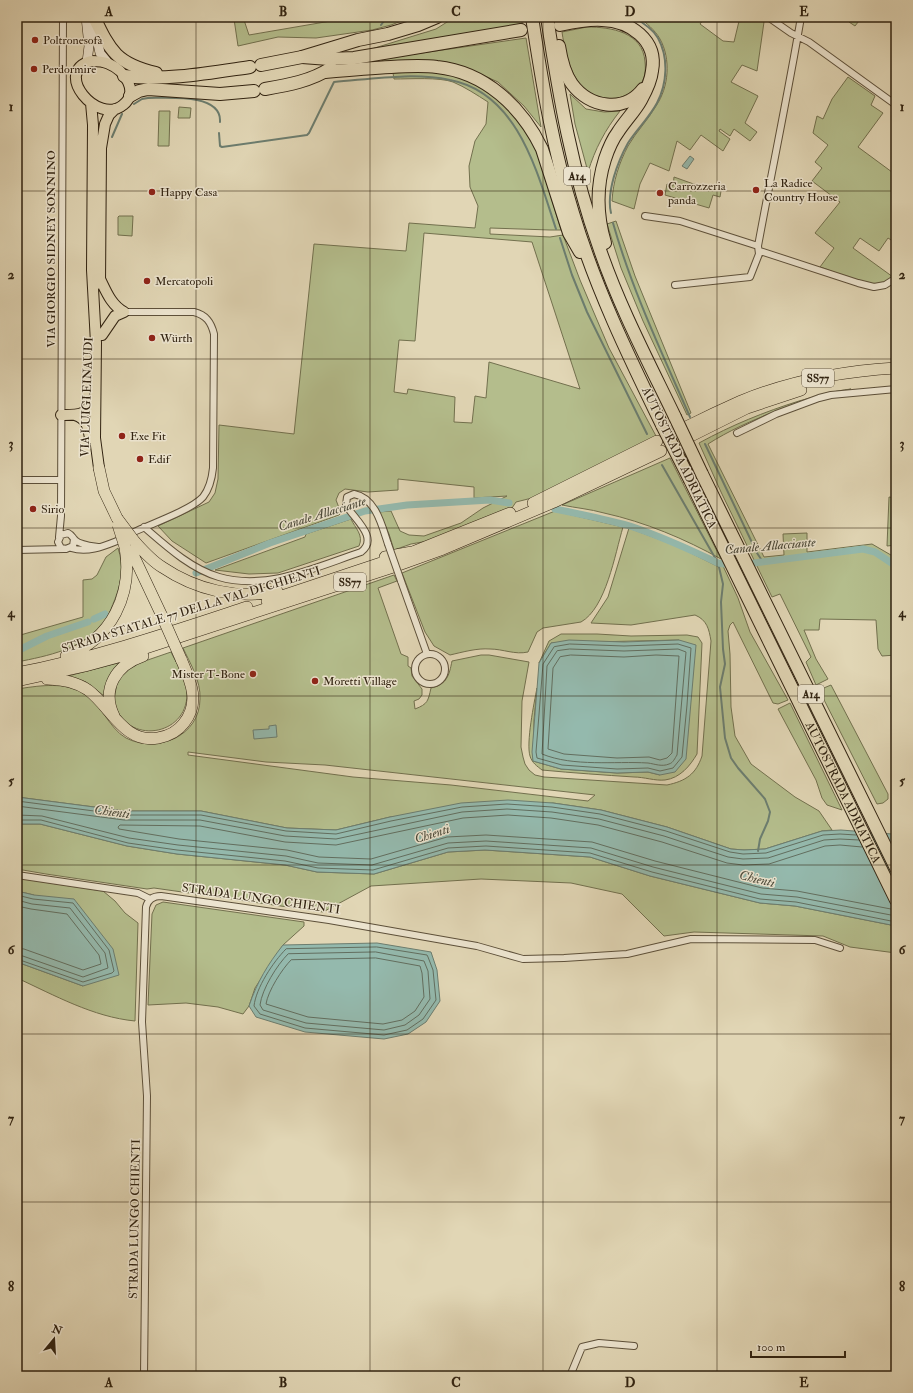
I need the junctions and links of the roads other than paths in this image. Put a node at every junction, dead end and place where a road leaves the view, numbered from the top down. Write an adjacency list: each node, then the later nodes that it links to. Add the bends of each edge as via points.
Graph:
1 (63, 17): 37 (street, VIA GIORGIO SIDNEY SONNINO)
2 (86, 17): 14 (main road, via 89,46)
3 (93, 17): 15 (main road, via 100,53); 18 (highway, via 108,45 123,60 138,68)
4 (437, 17): 12 (highway, via 395,32)
5 (532, 17): 26 (highway, AUTOSTRADA ADRIATICA / A14, via 563,179)
6 (546, 17): 31 (highway, AUTOSTRADA ADRIATICA / A14, via 577,177 598,246)
7 (768, 17): 11 (street)
8 (801, 17): 11 (street)
9 (557, 21): 19 (highway, via 603,20 633,28 651,50); 19 (highway, via 560,53 567,75 577,90 591,101 606,105 625,103 640,93)
10 (522, 30): 13 (highway)
11 (798, 36): 22 (street); 25 (street)
12 (302, 57): 13 (highway); 18 (highway, via 208,74)
13 (354, 58): 16 (highway)
14 (86, 62): 15 (main road); 21 (main road, via 79,69 76,79 78,88)
15 (109, 64): 17 (main road)
16 (325, 72): 20 (highway, via 302,82 260,90 220,94 148,90); 26 (highway, via 414,66 438,67 472,76 500,93 522,115 537,137 569,233)
17 (124, 76): 18 (highway); 20 (main road, via 130,87)
18 (173, 76)
19 (651, 78): 31 (highway, via 641,101 610,146 602,170 598,195 602,231 626,296)
20 (130, 96): 23 (main road, VIA LUIGI EINAUDI, via 124,105)
21 (91, 103): 23 (main road); 36 (main road, VIA LUIGI EINAUDI)
22 (896, 105)
23 (115, 109): 27 (main road, VIA LUIGI EINAUDI, via 105,124 101,148)
24 (645, 216): 25 (street, via 680,221)
25 (759, 249): 28 (street, via 874,287 885,285); 29 (street, via 750,277)
26 (593, 273): 67 (highway, AUTOSTRADA ADRIATICA / A14, bridge, via 613,322 662,424)
27 (100, 278): 30 (main road, via 112,302); 32 (main road, VIA LUIGI EINAUDI)
28 (896, 278)
29 (675, 285)
30 (124, 312): 32 (main road, via 115,316); 46 (street, via 194,312 210,322 214,334 212,480 203,496 194,504)
31 (632, 328): 64 (highway, AUTOSTRADA ADRIATICA / A14, bridge)
32 (102, 335): 41 (main road, VIA LUIGI EINAUDI)
33 (896, 368): 34 (highway, SS77, via 839,374 805,381 742,401 688,431 790,393 839,381)
34 (896, 376)
35 (896, 389): 39 (street, via 819,398)
36 (95, 396): 38 (main road, via 88,410); 41 (main road, VIA LUIGI EINAUDI)
37 (61, 415): 38 (main road); 43 (street, VIA GIORGIO SIDNEY SONNINO)
38 (75, 415): 41 (main road, via 87,423)
39 (736, 433)
40 (659, 446): 44 (highway, STRADA STATALE 77 DELLA VAL DI CHIENTI / SS77)
41 (98, 463): 50 (highway, bridge, via 104,491)
42 (17, 480): 43 (street)
43 (61, 480): 45 (street, VIA GIORGIO SIDNEY SONNINO)
44 (516, 515): 56 (highway, STRADA STATALE 77 DELLA VAL DI CHIENTI / SS77); 57 (highway, STRADA STATALE 77 DELLA VAL DI CHIENTI / SS77, via 443,549)
45 (61, 516): 47 (street, VIA GIORGIO SIDNEY SONNINO); 48 (street, VIA GIORGIO SIDNEY SONNINO)
46 (144, 527): 50 (street); 58 (street, bridge, via 174,553 212,574 226,579 248,581 277,579 365,549 367,535 346,503 350,495 361,496 376,513)
47 (70, 534): 48 (street, via 63,534); 49 (street, VIA GIORGIO SIDNEY SONNINO)
48 (59, 539): 53 (street, via 60,546); 55 (street)
49 (74, 540): 51 (street); 52 (street)
50 (128, 541): 51 (street); 56 (highway, via 162,567 195,585 249,594 285,590 391,555); 59 (highway, via 124,591 110,622 100,635 76,652); 63 (highway, bridge, via 181,659 191,684 193,697 191,711 186,720 179,728 164,737 139,737)
51 (99, 547): 52 (street, via 83,550)
52 (71, 548): 53 (street)
53 (64, 549): 55 (street)
54 (17, 550): 55 (street)
55 (44, 550)
56 (412, 552): 60 (highway, STRADA STATALE 77 DELLA VAL DI CHIENTI / SS77, via 120,648)
57 (259, 611): 61 (highway, STRADA STATALE 77 DELLA VAL DI CHIENTI / SS77, via 118,657); 63 (highway, via 243,621 139,657 124,665 114,677 110,691 110,705)
58 (427, 654): 58 (street, via 418,660 416,673 424,683 434,684 444,675 445,665 440,657)
59 (17, 668)
60 (17, 673)
61 (17, 681)
62 (17, 684): 63 (highway, via 46,679 72,682 89,691)
63 (117, 720)
64 (896, 868)
65 (17, 875): 66 (street, via 138,893)
66 (150, 899): 68 (street, STRADA LUNGO CHIENTI, via 161,896 329,920 477,946 523,959 627,954 691,939 815,940); 70 (street, STRADA LUNGO CHIENTI, via 146,907 142,1022 147,1096)
67 (896, 900)
68 (840, 948)
69 (634, 1346): 71 (street, via 598,1343 582,1347)
70 (144, 1376)
71 (570, 1376)

